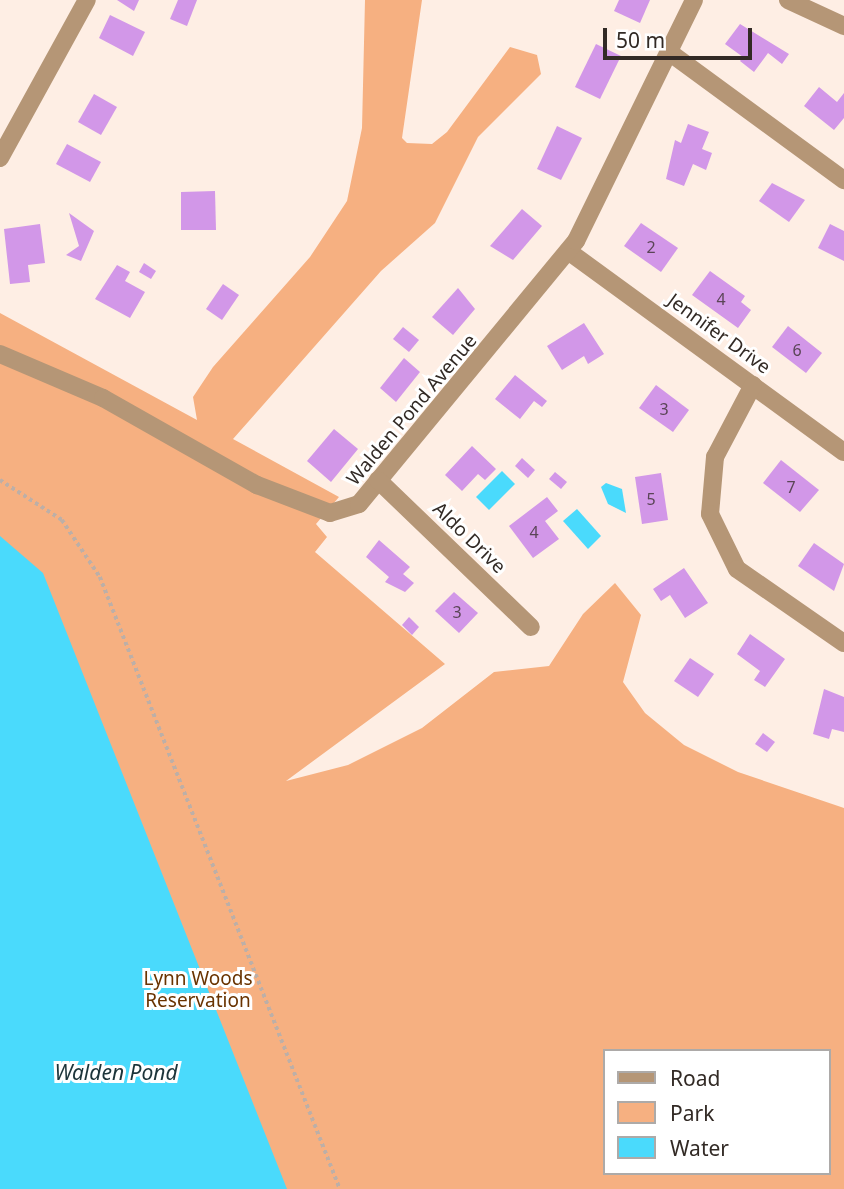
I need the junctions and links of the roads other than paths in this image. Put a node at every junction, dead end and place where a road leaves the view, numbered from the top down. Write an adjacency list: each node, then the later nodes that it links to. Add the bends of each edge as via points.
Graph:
1 (87, 0): 6 (street)
2 (694, 0): 5 (street, Walden Pond Avenue)
3 (788, 0): 4 (street)
4 (844, 26)
5 (669, 52): 7 (street); 8 (street, Walden Pond Avenue)
6 (0, 158)
7 (844, 180)
8 (568, 251): 10 (street, Jennifer Drive); 12 (street, Walden Pond Avenue)
9 (0, 354): 12 (street, Walden Pond Avenue, via 103,398 257,485 330,513 359,504)
10 (753, 385): 11 (street, Jennifer Drive); 14 (street, via 715,457 710,514 737,569)
11 (844, 452)
12 (378, 480): 13 (street, Aldo Drive)
13 (531, 627)
14 (844, 643)

